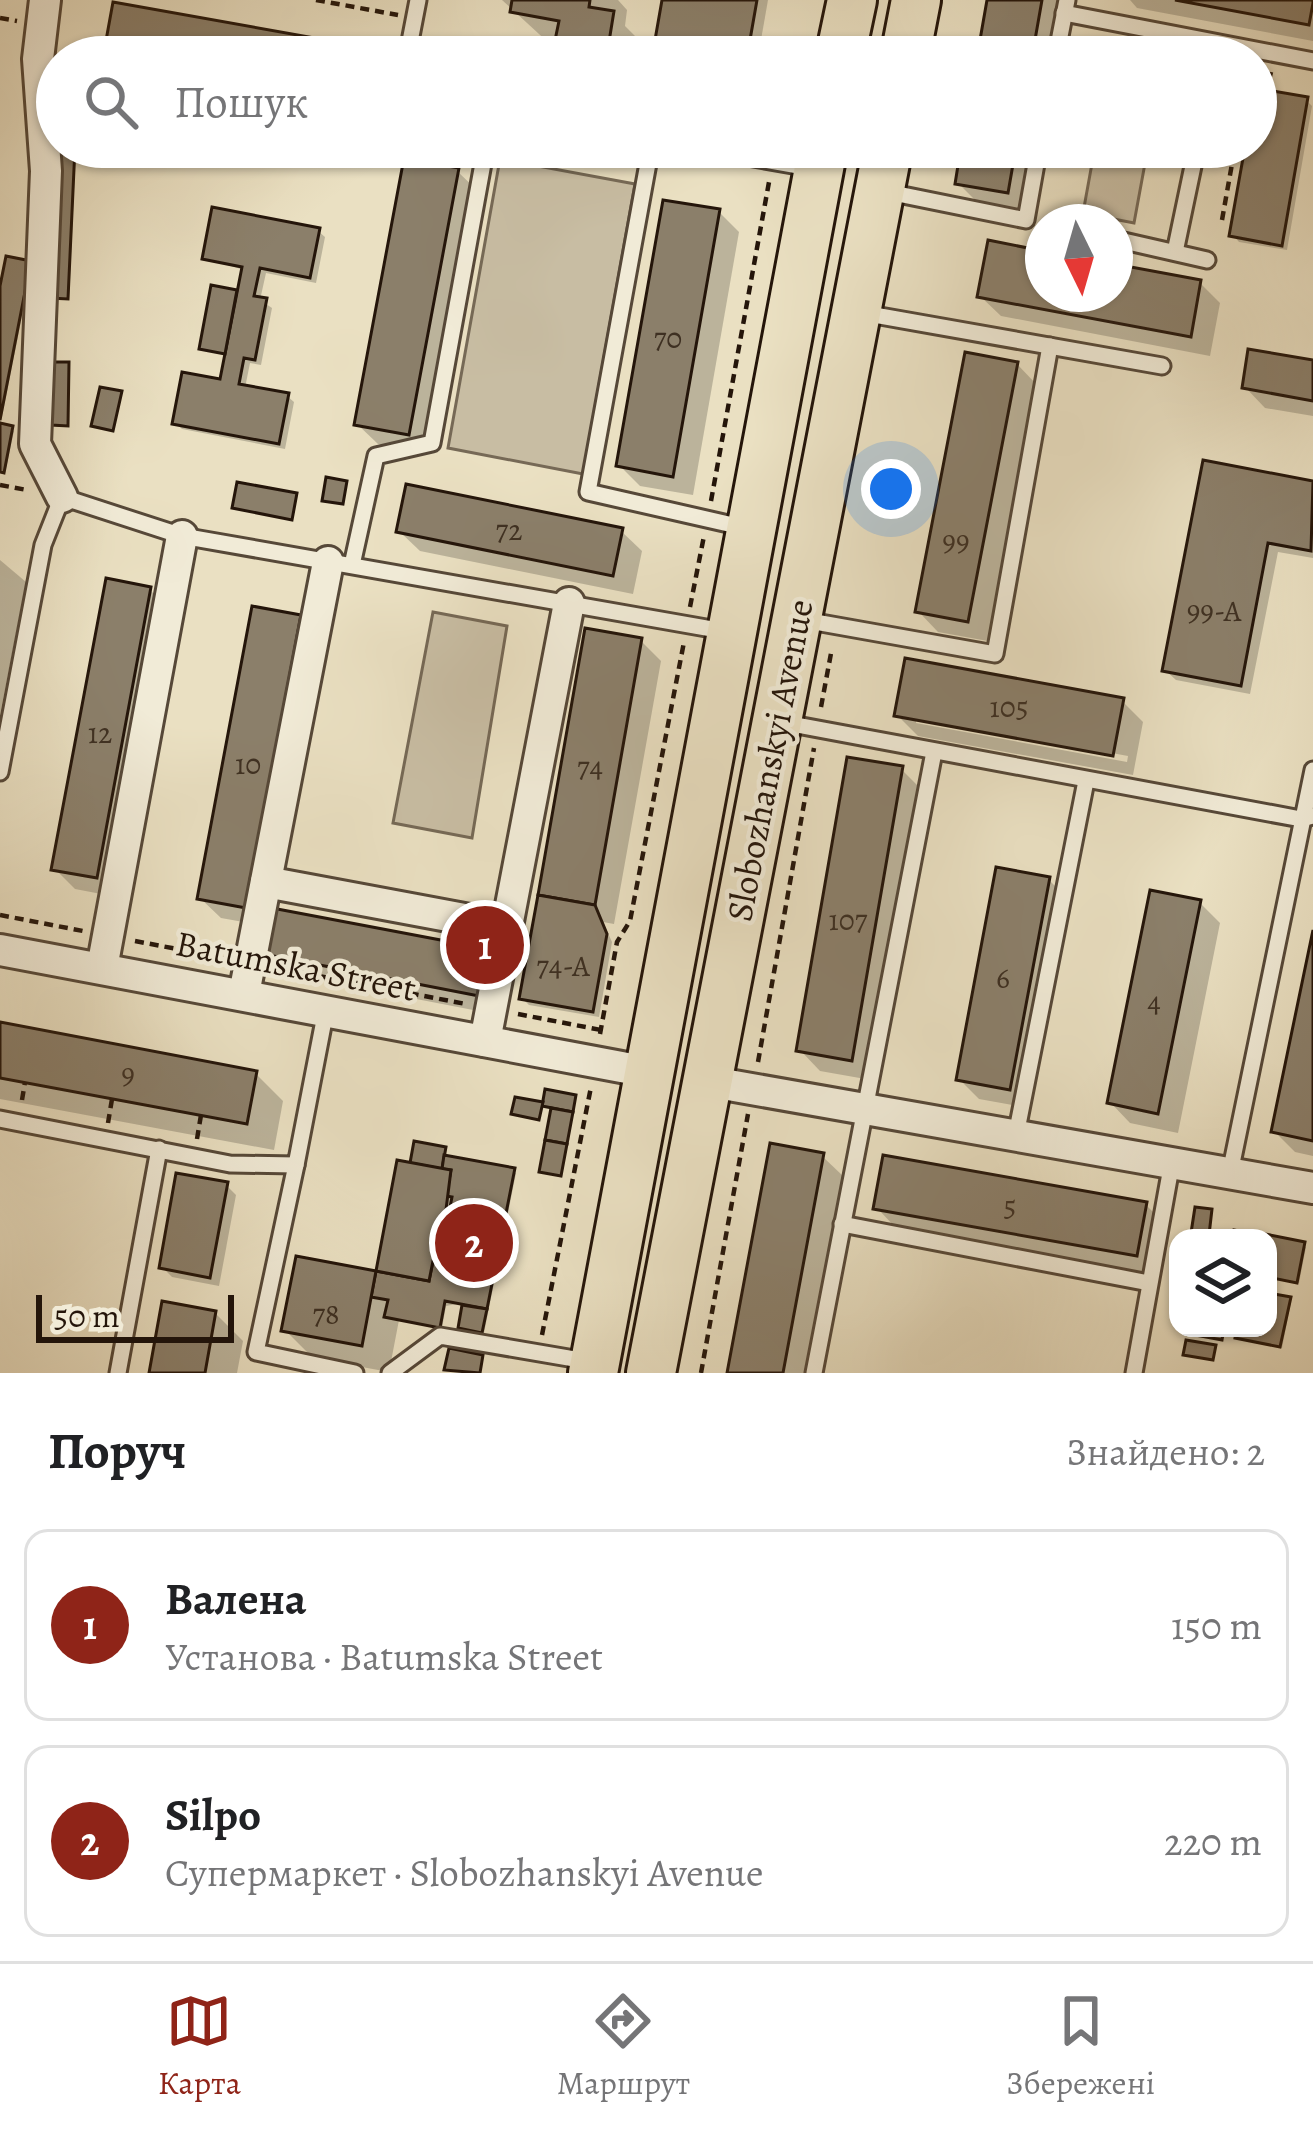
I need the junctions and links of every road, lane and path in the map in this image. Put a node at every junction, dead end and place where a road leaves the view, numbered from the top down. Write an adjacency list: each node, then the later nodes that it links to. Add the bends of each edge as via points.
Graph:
1 (45, 0): 8 (street)
2 (316, 0): 7 (path)
3 (418, 0): 7 (lane)
4 (852, 0): 10 (main road)
5 (916, 0): 11 (main road)
6 (1066, 7): 12 (lane)
7 (415, 19): 9 (lane)
8 (46, 36)
9 (411, 36)
10 (845, 36)
11 (909, 36)
12 (1199, 36)
13 (1277, 53): 14 (lane)
14 (1313, 61)
15 (46, 168): 32 (street, via 35,444)
16 (482, 168): 35 (lane, via 432,442 376,456)
17 (647, 168): 33 (lane, via 588,492)
18 (819, 168): 33 (main road, Slobozhanskyi Avenue)
19 (884, 168): 24 (lane); 29 (main road, Slobozhanskyi Avenue)
20 (1038, 168): 23 (lane)
21 (1193, 168): 27 (lane)
22 (1231, 168): 25 (path)
23 (1036, 204)
24 (1025, 218)
25 (1222, 220)
26 (1133, 243): 27 (lane)
27 (1175, 252): 28 (lane)
28 (1207, 260)
29 (856, 312): 30 (lane); 37 (main road, Slobozhanskyi Avenue)
30 (1049, 346): 31 (lane); 37 (lane, via 995,654)
31 (1162, 365)
32 (62, 497): 34 (lane); 42 (lane, via 43,545)
33 (751, 529): 38 (main road, Slobozhanskyi Avenue)
34 (182, 536): 35 (lane); 48 (street)
35 (340, 563): 36 (lane); 45 (street)
36 (569, 602): 38 (lane); 47 (street)
37 (816, 622): 39 (main road, Slobozhanskyi Avenue); 39 (path)
38 (732, 632): 58 (main road, Slobozhanskyi Avenue)
39 (797, 726): 40 (lane); 59 (main road, Slobozhanskyi Avenue); 59 (path)
40 (934, 752): 43 (lane); 60 (lane)
41 (1313, 770): 44 (lane)
42 (0, 772)
43 (1086, 781): 44 (lane); 62 (lane)
44 (1307, 818): 66 (lane)
45 (266, 882): 47 (street); 50 (street)
46 (0, 915): 48 (path)
47 (507, 927): 53 (street)
48 (108, 936): 50 (path); 51 (street)
49 (0, 950): 51 (street, Batumska Street)
50 (250, 963): 52 (street); 53 (path)
51 (102, 968): 52 (street, Batumska Street)
52 (244, 994): 54 (street, Batumska Street)
53 (491, 1009): 55 (path); 56 (street)
54 (326, 1010): 56 (street, Batumska Street); 65 (lane)
55 (601, 1030)
56 (485, 1041): 57 (street, Batumska Street)
57 (595, 1062): 58 (street, Batumska Street); 70 (path)
58 (648, 1072): 71 (main road, Slobozhanskyi Avenue)
59 (729, 1085): 60 (street); 75 (main road, Slobozhanskyi Avenue); 76 (path)
60 (864, 1109): 62 (street); 68 (lane)
61 (0, 1119): 63 (lane)
62 (1016, 1135): 64 (street)
63 (159, 1149): 65 (lane, via 230,1164); 72 (lane)
64 (1172, 1162): 66 (street); 69 (lane)
65 (296, 1165): 73 (lane, via 256,1352)
66 (1231, 1173): 67 (street)
67 (1313, 1188)
68 (842, 1224): 69 (lane); 77 (lane)
69 (1150, 1282): 78 (lane)
70 (538, 1351): 71 (lane); 74 (lane, via 440,1336)
71 (594, 1368)
72 (118, 1373)
73 (355, 1373)
74 (390, 1373)
75 (651, 1373)
76 (701, 1373)
77 (814, 1373)
78 (1134, 1373)

